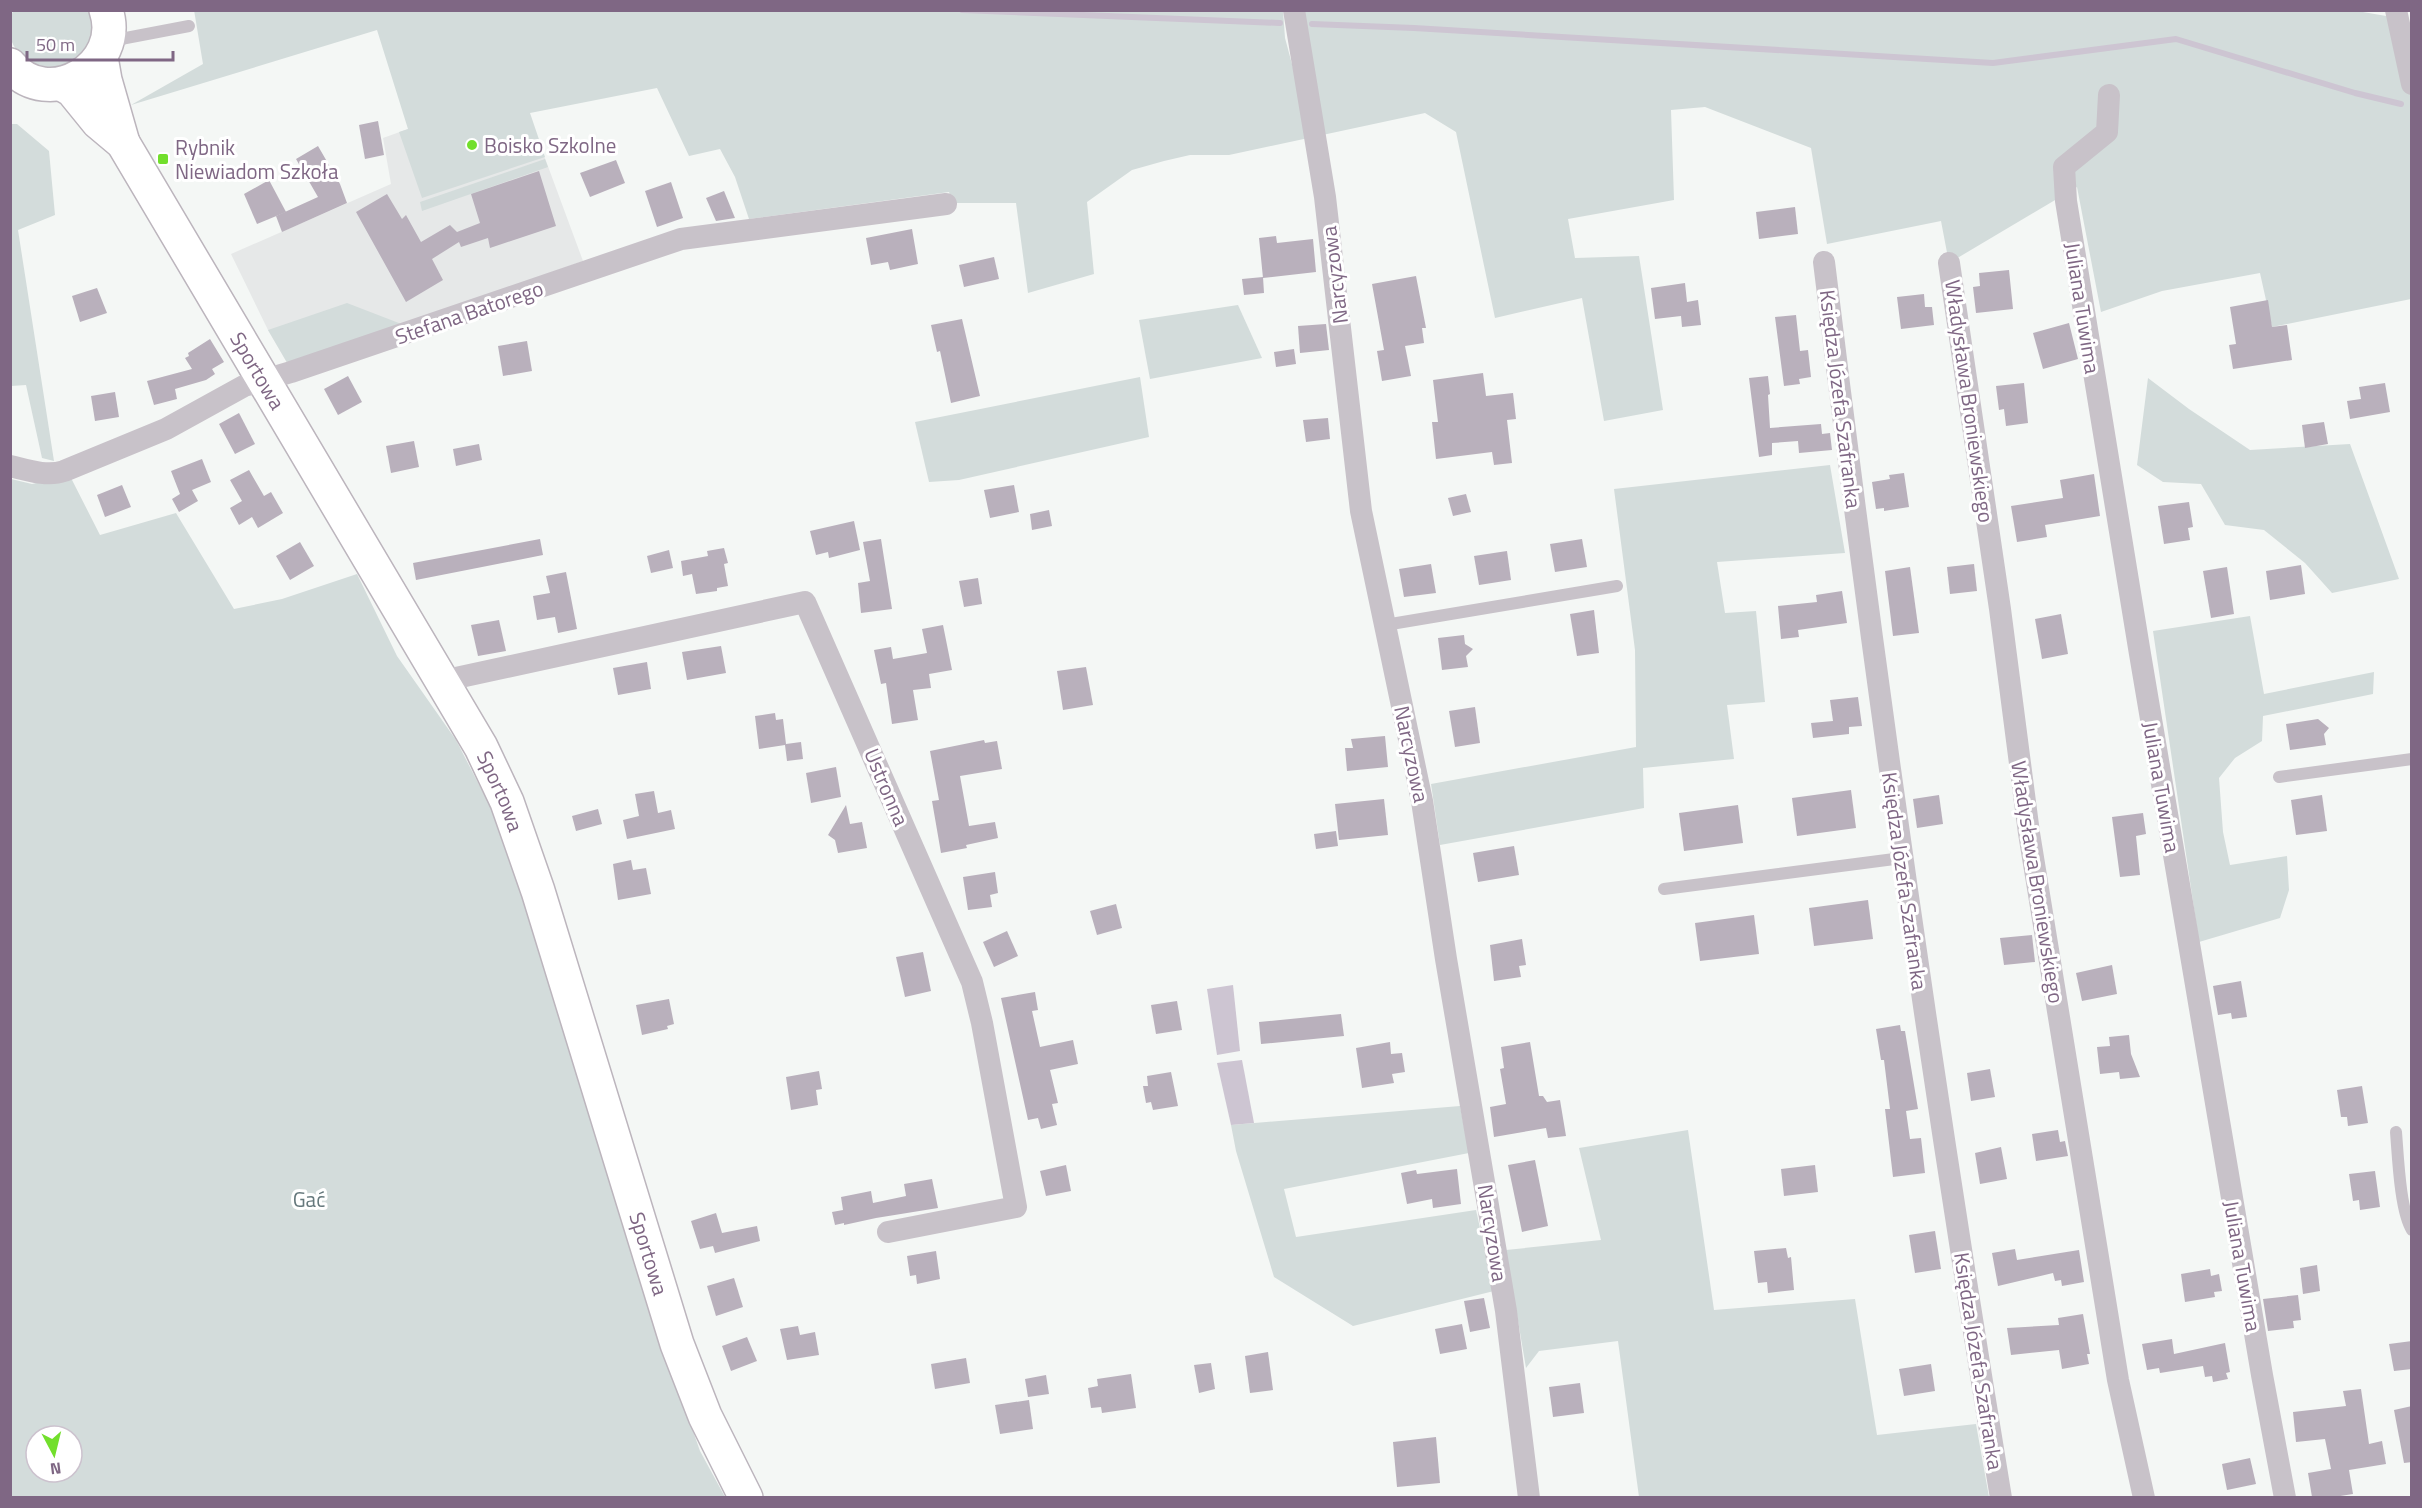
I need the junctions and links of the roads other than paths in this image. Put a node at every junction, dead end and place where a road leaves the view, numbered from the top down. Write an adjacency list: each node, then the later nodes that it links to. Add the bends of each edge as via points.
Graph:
1 (106, 10): 5 (main road, Sportowa, via 109,30)
2 (1294, 10): 17 (street, Narcyzowa, via 1325,197 1361,511)
3 (2397, 10): 8 (street)
4 (189, 26): 5 (lane, via 126,38)
5 (104, 51): 7 (main road, via 91,70); 10 (main road, Sportowa, via 105,80)
6 (12, 67): 7 (main road, via 36,82)
7 (62, 84): 10 (main road, Sportowa)
8 (2412, 84)
9 (2109, 95): 30 (street, Juliana Tuwima, via 2107,132 2064,166 2066,201 2139,654)
10 (123, 143): 14 (main road, Sportowa)
11 (946, 204): 14 (street, Stefana Batorego, via 681,239)
12 (1824, 262): 21 (street, Księdza Józefa Szafranka)
13 (1949, 263): 29 (street, Władysława Broniewskiego, via 2029,833 2118,1380)
14 (262, 381): 15 (street, Stefana Batorego, via 244,386 166,429 64,471 38,472); 18 (main road, Sportowa)
15 (10, 466)
16 (1617, 586): 17 (lane)
17 (1385, 625): 27 (street, Narcyzowa, via 1422,801 1506,1311)
18 (442, 681): 25 (street, Ustronna, via 805,602 972,982 1016,1207); 26 (main road, Sportowa, via 481,747 515,820 682,1359 705,1416)
19 (2412, 759): 20 (lane)
20 (2279, 777)
21 (1902, 858): 22 (lane); 28 (street, Księdza Józefa Szafranka, via 1931,1065)
22 (1664, 889)
23 (2396, 1132): 24 (lane, via 2402,1190)
24 (2412, 1230)
25 (888, 1232)
26 (746, 1497)
27 (1529, 1497)
28 (2001, 1497)
29 (2144, 1497)
30 (2285, 1497)

